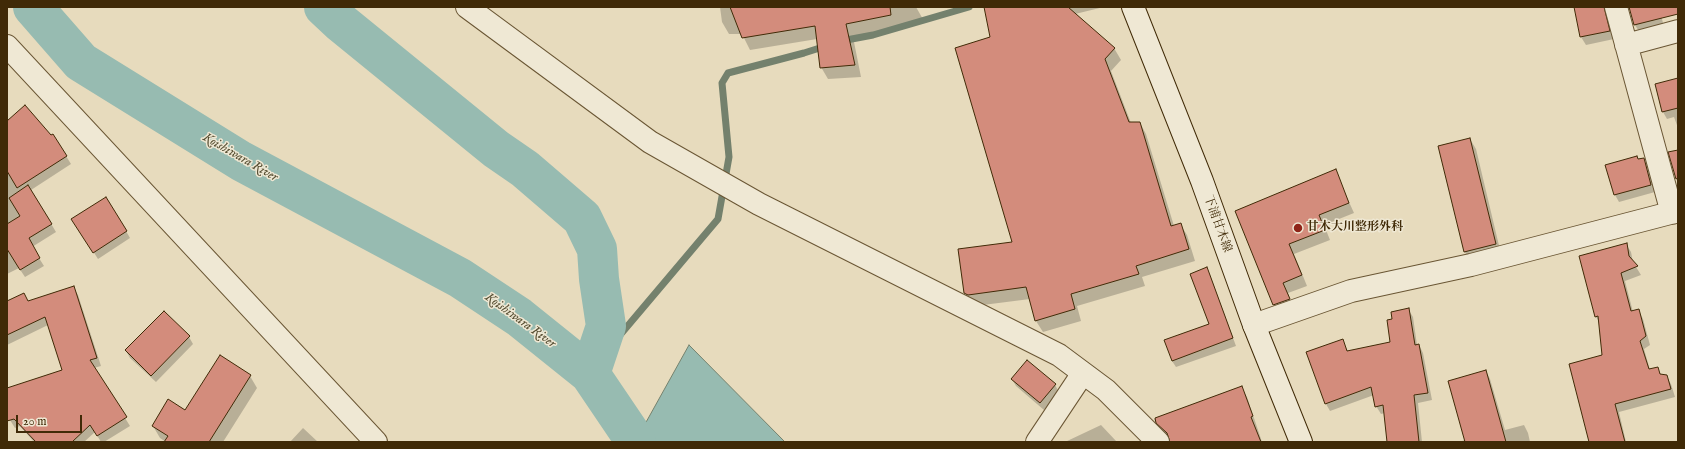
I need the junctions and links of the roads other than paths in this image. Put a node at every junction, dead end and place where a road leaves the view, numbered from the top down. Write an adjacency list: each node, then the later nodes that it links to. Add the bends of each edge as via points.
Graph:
1 (467, 7): 9 (street, via 650,142 759,204 1059,355)
2 (1133, 7): 8 (street, 下浦甘木線, via 1202,181)
3 (1616, 7): 5 (street)
4 (1678, 31): 5 (street)
5 (1626, 45): 7 (street)
6 (7, 46): 10 (street)
7 (1675, 212): 8 (street, via 1471,265 1351,291)
8 (1254, 325): 13 (street, 下浦甘木線)
9 (1083, 373): 11 (street); 12 (street, via 1106,390)
10 (376, 442)
11 (1037, 442)
12 (1158, 442)
13 (1301, 442)

